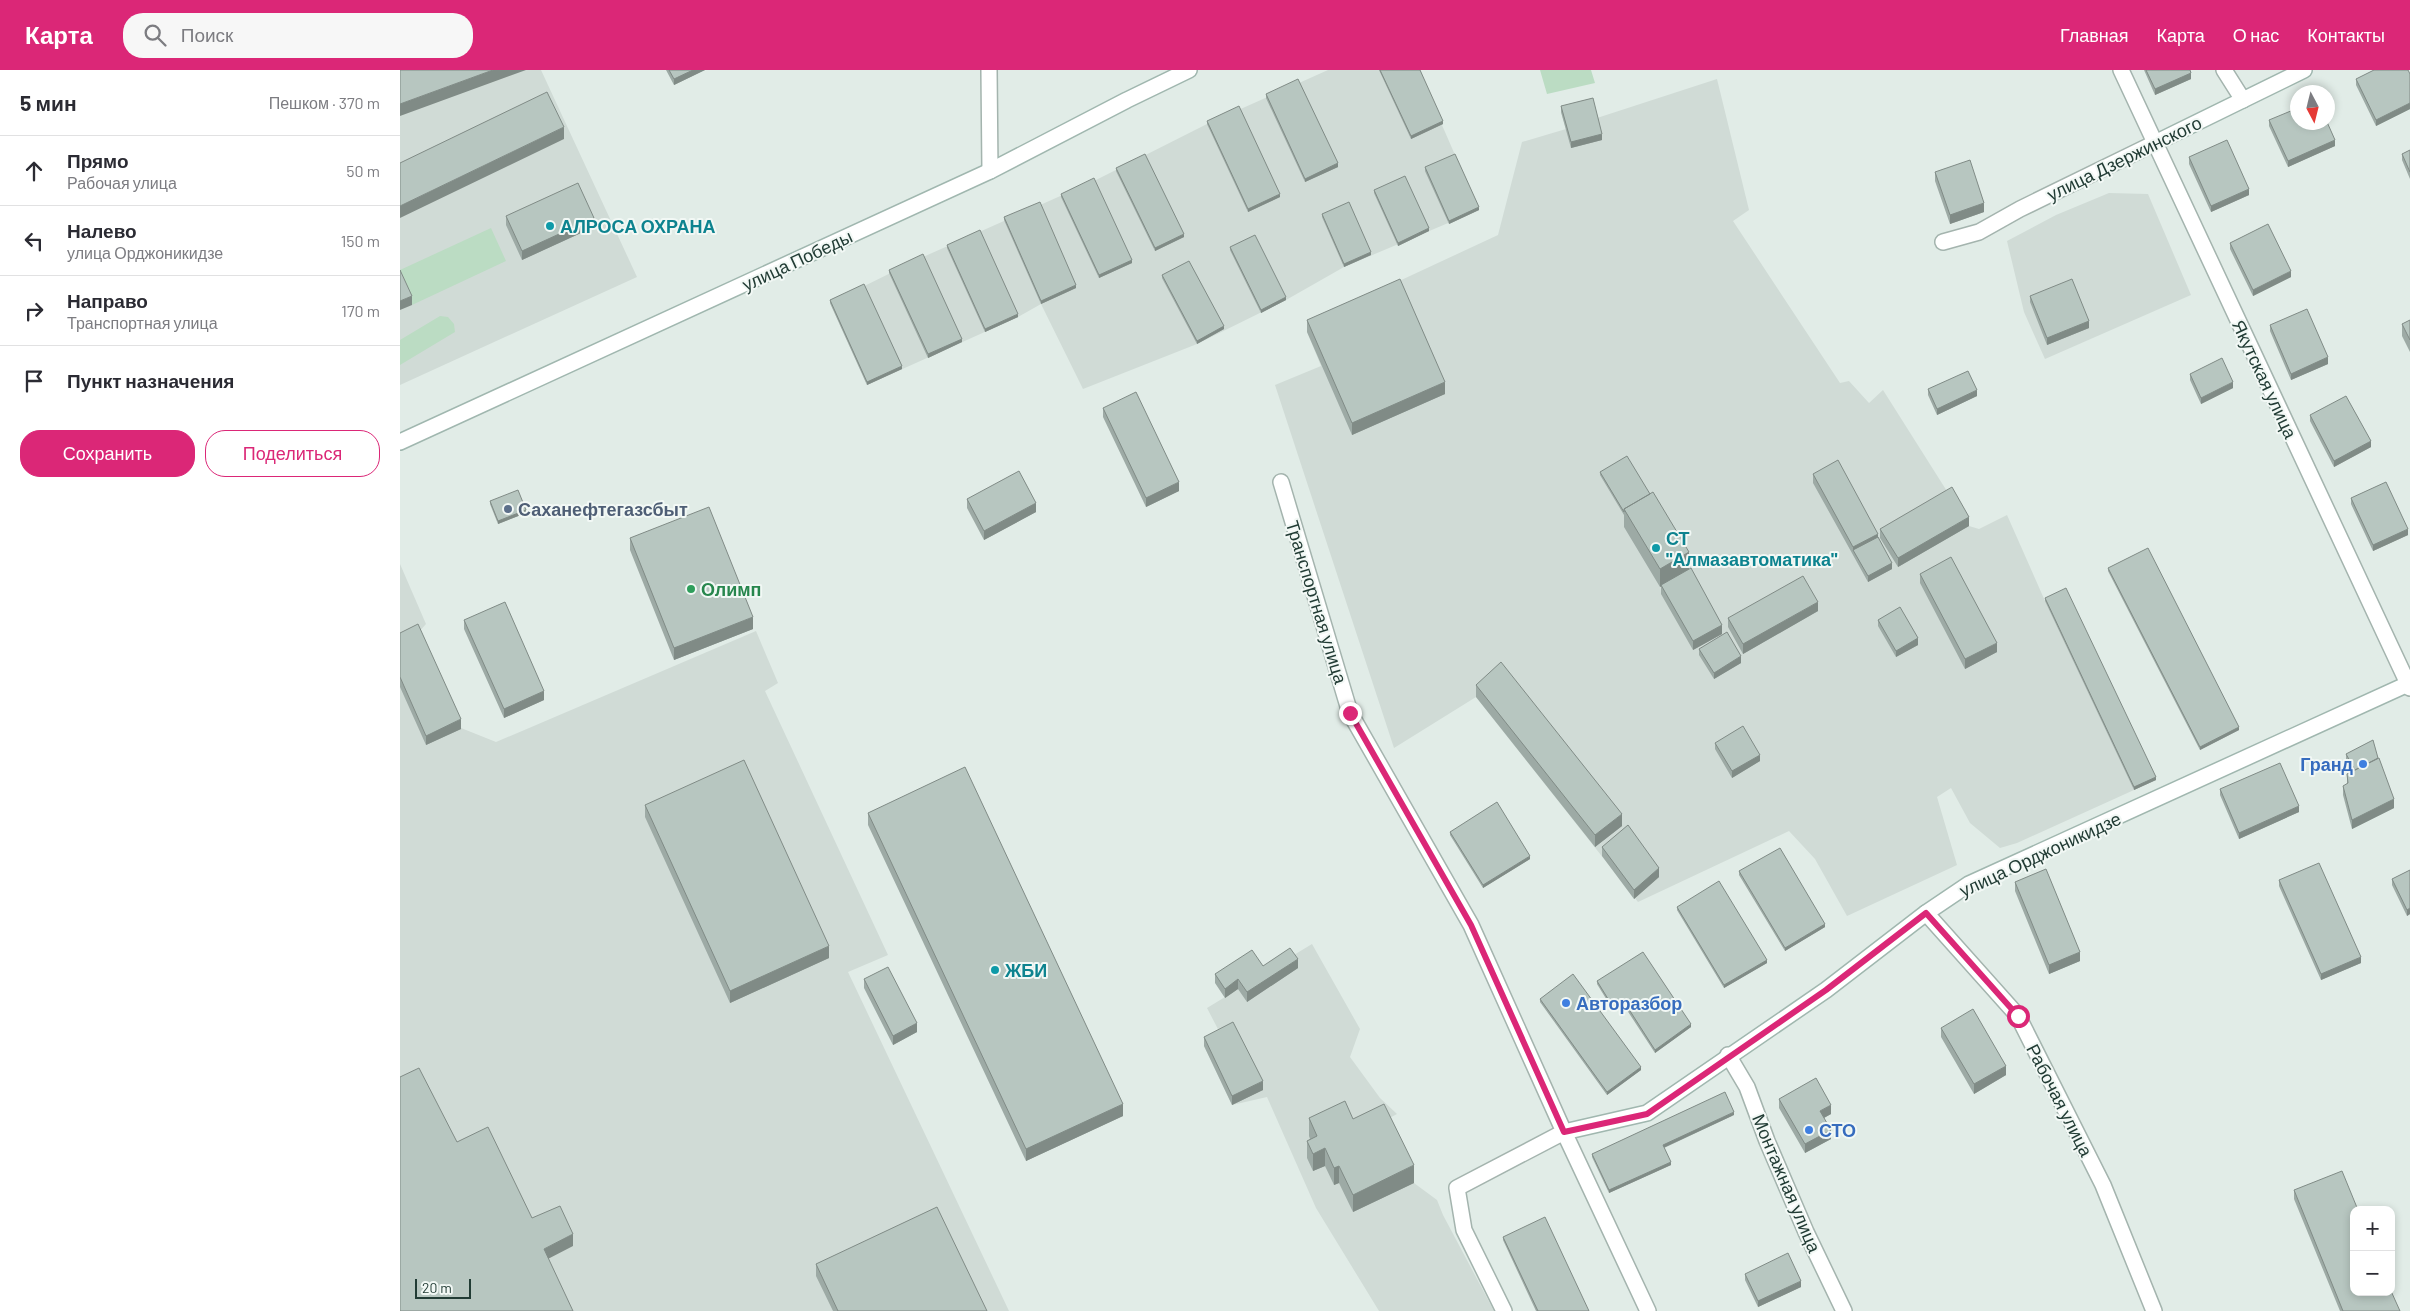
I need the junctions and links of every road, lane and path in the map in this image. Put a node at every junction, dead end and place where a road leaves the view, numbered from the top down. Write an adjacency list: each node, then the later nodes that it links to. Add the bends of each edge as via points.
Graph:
1 (989, 70): 8 (street)
2 (1189, 70): 8 (street, улица Победы)
3 (2121, 70): 7 (street, Якутская улица)
4 (2224, 70): 6 (street)
5 (2304, 70): 6 (street, улица Дзержинского)
6 (2243, 100): 7 (street, улица Дзержинского)
7 (2155, 143): 9 (street, улица Дзержинского, via 1979,232); 12 (street, Якутская улица)
8 (990, 171): 10 (street, улица Победы)
9 (1943, 242)
10 (400, 442)
11 (1281, 482): 15 (street, Транспортная улица, via 1350,713 1471,925)
12 (2410, 685): 13 (street, улица Орджоникидзе, via 1969,884)
13 (1926, 913): 14 (street, улица Орджоникидзе, via 1826,990); 19 (street, Рабочая улица, via 2018,1016 2103,1185)
14 (1728, 1055): 15 (street, улица Орджоникидзе, via 1647,1114); 18 (street, Монтажная улица, via 1747,1087 1806,1232)
15 (1564, 1132): 16 (street, улица Орджоникидзе, via 1457,1188 1464,1230); 17 (street, Транспортная улица)
16 (1504, 1311)
17 (1648, 1311)
18 (1844, 1311)
19 (2154, 1311)

